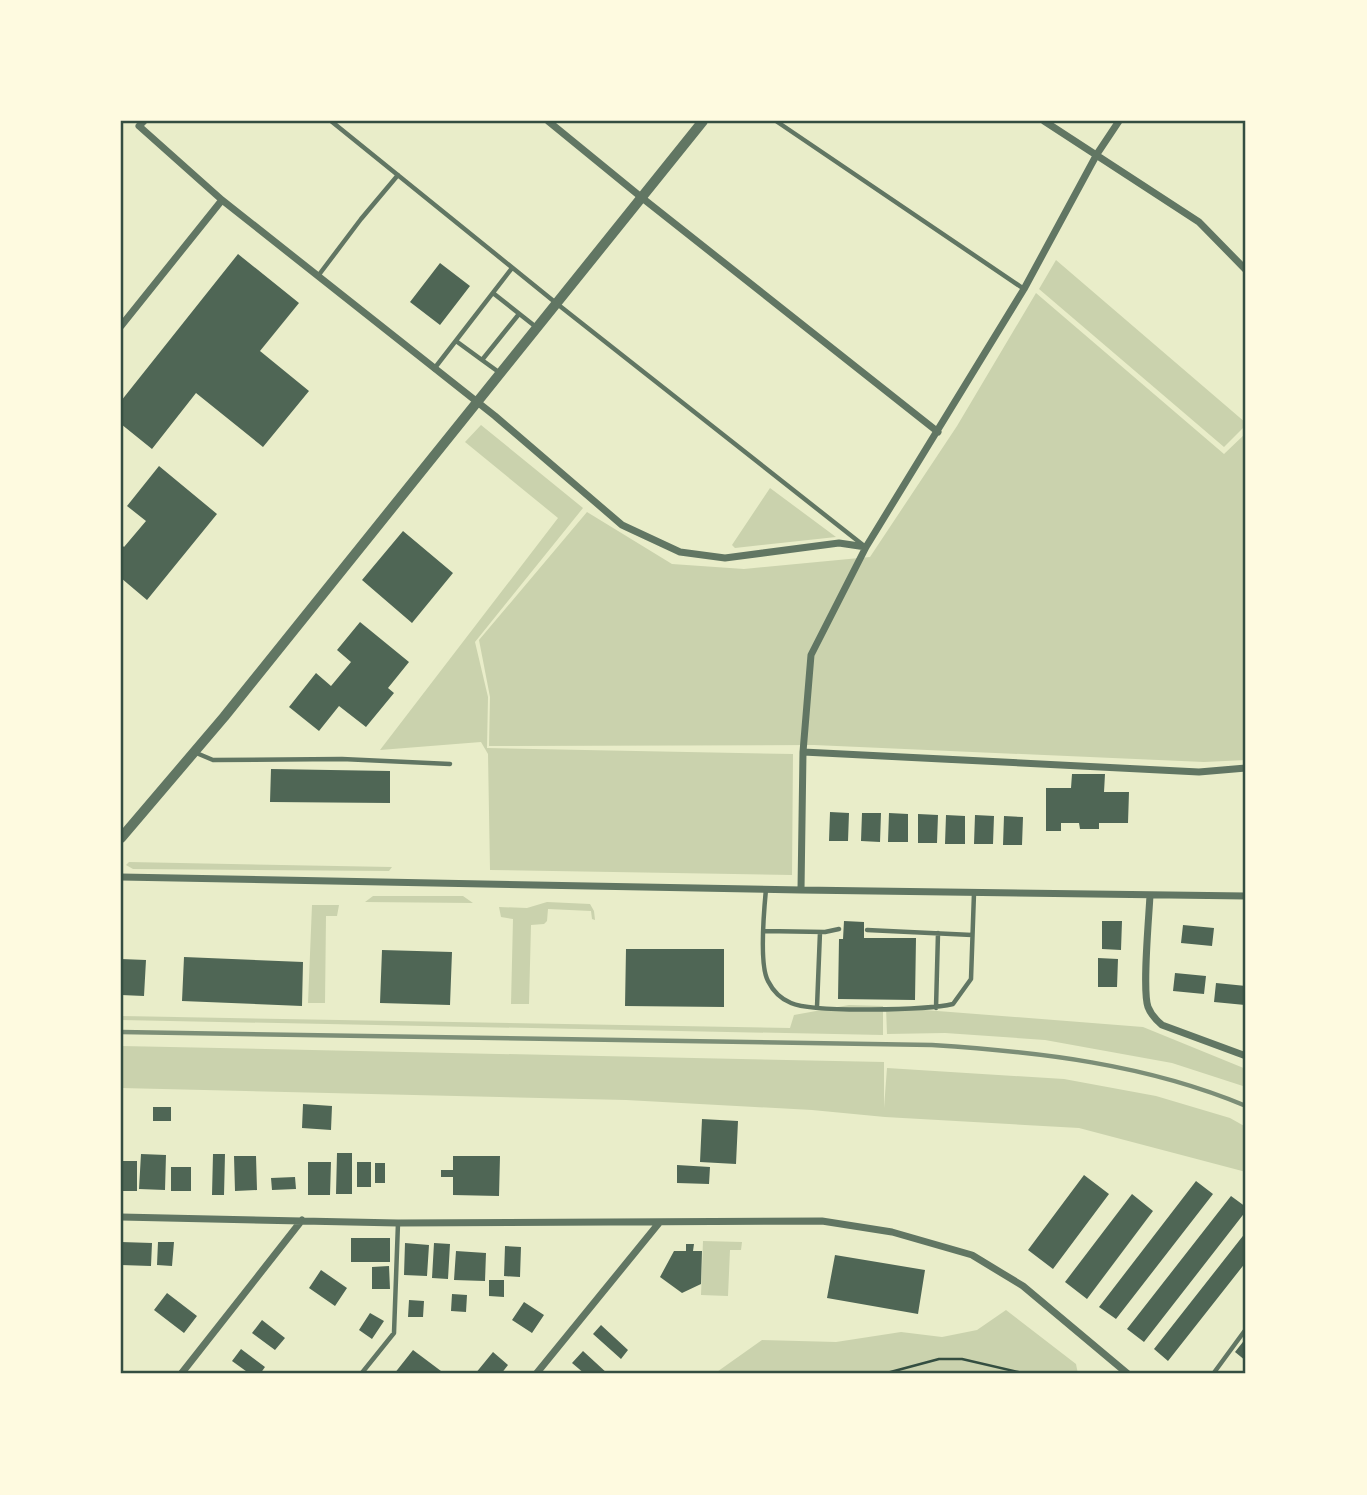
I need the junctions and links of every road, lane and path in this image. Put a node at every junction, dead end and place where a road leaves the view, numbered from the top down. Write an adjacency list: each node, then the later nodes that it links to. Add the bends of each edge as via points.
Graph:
1 (331, 121): 9 (lane)
2 (548, 121): 10 (street)
3 (703, 121): 10 (street)
4 (776, 121): 15 (lane)
5 (1044, 121): 8 (street)
6 (1119, 121): 8 (street)
7 (142, 124): 11 (street)
8 (1097, 154): 13 (street, via 1199,222); 15 (street)
9 (398, 175): 12 (lane); 14 (lane)
10 (641, 197): 17 (street); 26 (street)
11 (222, 200): 14 (street); 19 (street)
12 (512, 268): 16 (lane); 17 (lane)
13 (1246, 270)
14 (318, 276): 23 (street)
15 (1024, 289): 26 (street)
16 (493, 293): 18 (lane); 21 (lane)
17 (556, 303): 20 (street); 27 (lane)
18 (519, 314): 20 (lane); 22 (lane)
19 (121, 326)
20 (537, 328): 24 (street)
21 (456, 341): 22 (lane); 23 (lane)
22 (482, 360): 24 (lane)
23 (434, 369): 25 (street)
24 (500, 373): 25 (street)
25 (476, 403): 27 (street, via 622,525 680,552 725,558 839,543); 28 (street)
26 (938, 432): 27 (street)
27 (866, 547): 29 (street, via 811,655)
28 (194, 752): 30 (lane, via 214,760); 32 (street)
29 (803, 752): 31 (street, via 1199,772); 35 (street)
30 (450, 764)
31 (1246, 768)
32 (121, 838)
33 (121, 877): 34 (street)
34 (766, 889): 35 (street); 41 (lane)
35 (801, 890): 36 (street)
36 (974, 892): 37 (street); 44 (lane)
37 (1150, 895): 38 (street); 47 (street, via 1146,989 1153,1017 1162,1025)
38 (1246, 896)
39 (839, 929): 42 (lane)
40 (867, 930): 43 (lane)
41 (764, 931): 42 (lane); 45 (lane, via 768,982 791,1003)
42 (820, 932): 45 (lane)
43 (938, 933): 44 (lane); 46 (lane)
44 (972, 935): 46 (lane, via 971,979 953,1004)
45 (817, 1007): 46 (lane)
46 (936, 1008)
47 (1246, 1056)
48 (121, 1217): 49 (street)
49 (302, 1220): 50 (street); 53 (street)
50 (398, 1223): 51 (street); 54 (lane, via 394,1333)
51 (659, 1223): 55 (street); 58 (street, via 822,1221 892,1233 972,1255 1023,1286)
52 (1246, 1329): 59 (lane)
53 (181, 1374)
54 (361, 1374)
55 (536, 1374)
56 (884, 1374): 57 (path, via 939,1359 962,1359)
57 (1027, 1374)
58 (1128, 1374)
59 (1213, 1374)

